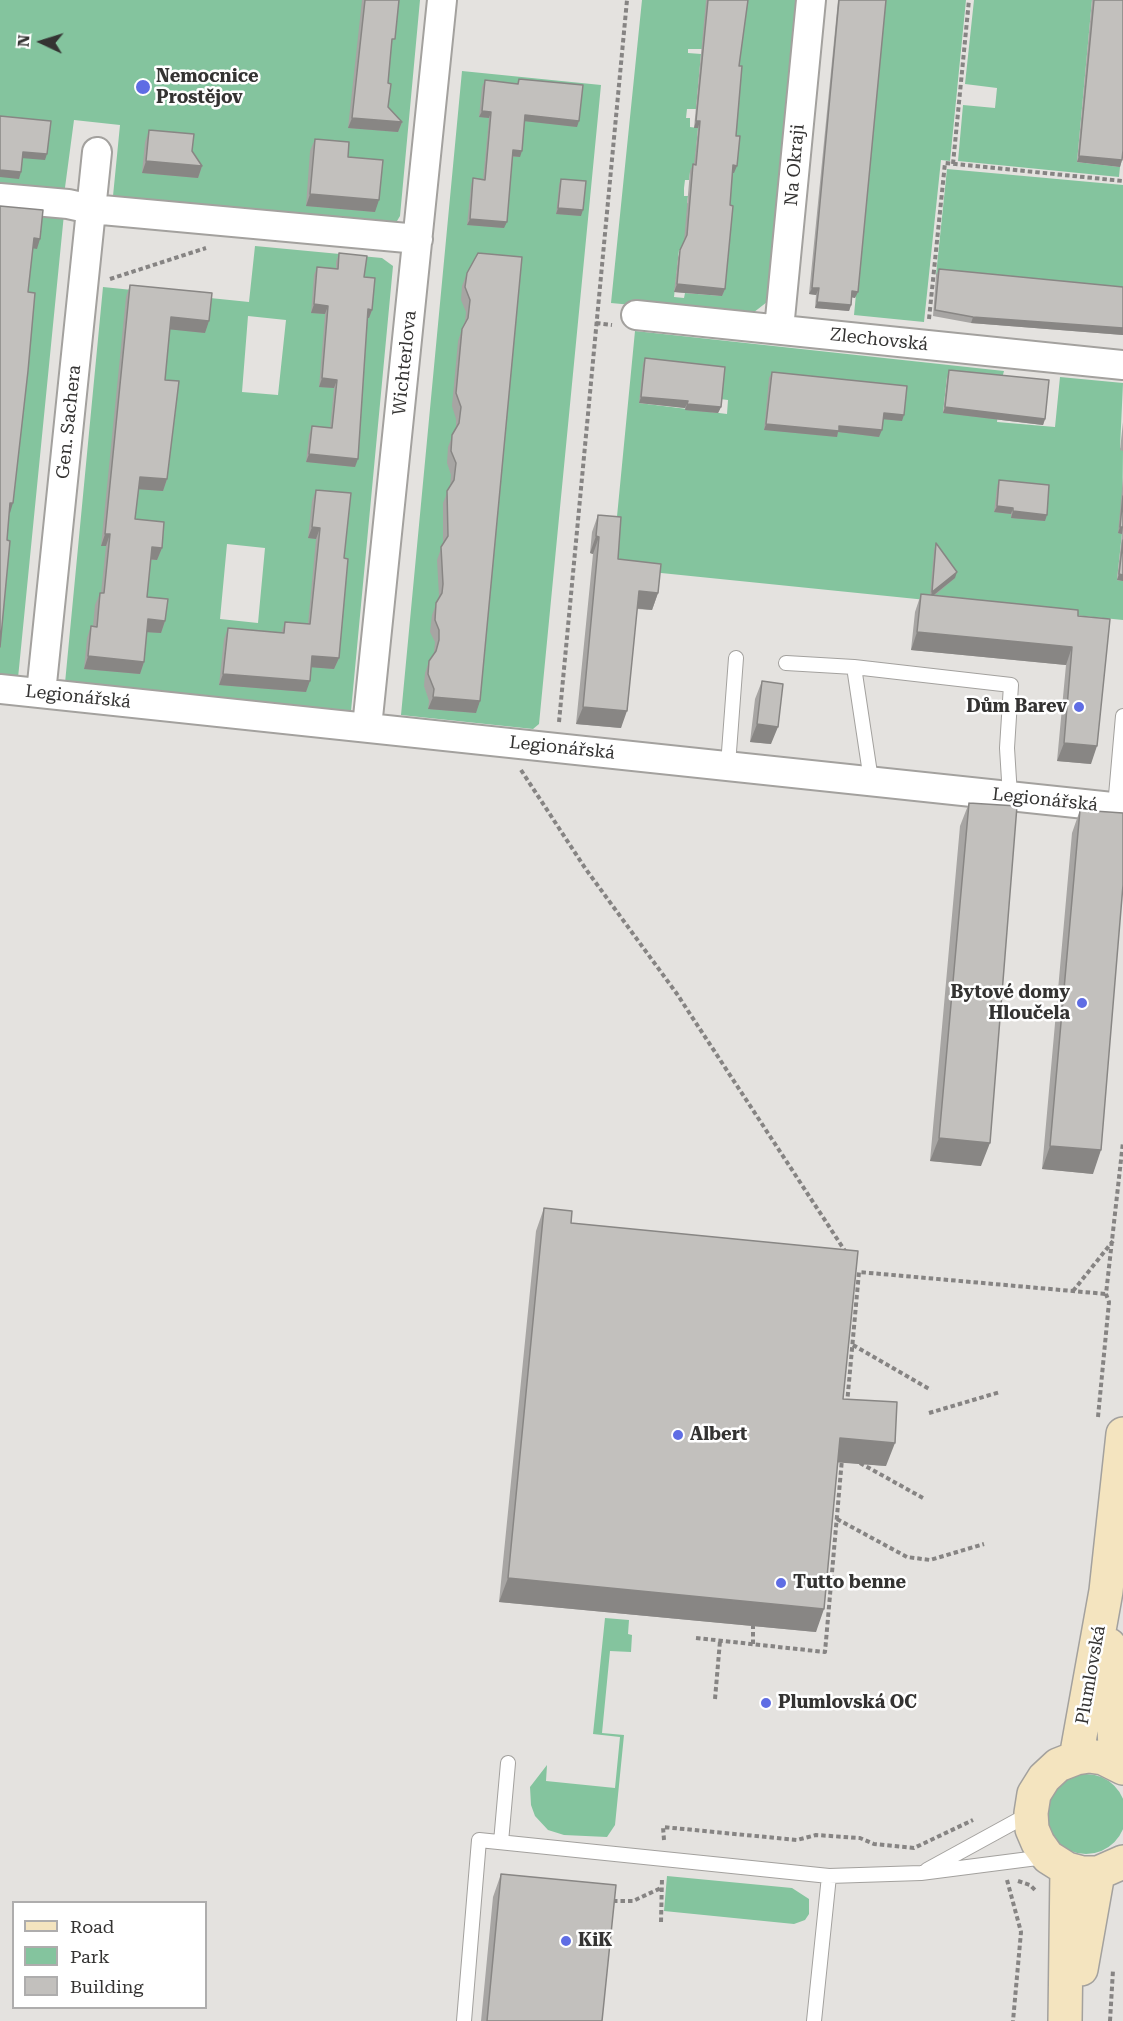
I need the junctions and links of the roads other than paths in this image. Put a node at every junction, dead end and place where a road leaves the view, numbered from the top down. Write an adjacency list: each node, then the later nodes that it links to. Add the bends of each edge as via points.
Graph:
1 (442, 0): 6 (street, Wichterlova)
2 (811, 0): 8 (street, Na Okraji)
3 (97, 152): 5 (street, Gen. Sachera)
4 (0, 198): 5 (street)
5 (91, 209): 6 (street); 14 (street, Gen. Sachera)
6 (418, 238): 16 (street, Wichterlova)
7 (636, 315): 8 (street, Zlechovská)
8 (779, 329): 9 (street, Zlechovská)
9 (1123, 365)
10 (736, 658): 17 (lane)
11 (786, 663): 12 (lane)
12 (854, 667): 18 (lane); 19 (lane, via 1011,685 1007,748)
13 (0, 689): 14 (street, Legionářská)
14 (41, 693): 16 (street, Legionářská)
15 (1123, 716): 20 (lane)
16 (367, 727): 17 (street, Legionářská)
17 (728, 765): 18 (street, Legionářská)
18 (871, 780): 19 (street, Legionářská)
19 (1010, 796): 20 (street, Legionářská)
20 (1119, 808)
21 (1111, 1427): 22 (main road, Plumlovská)
22 (1106, 1591): 23 (main road, Plumlovská); 25 (main road, Plumlovská)
23 (1076, 1758): 25 (main road, Plumlovská, via 1103,1758); 26 (main road, via 1059,1765 1044,1778 1034,1794)
24 (508, 1763): 27 (lane)
25 (1119, 1766)
26 (1030, 1813): 28 (main road, via 1038,1844); 29 (lane)
27 (501, 1842): 30 (lane); 31 (lane, via 479,1840)
28 (1084, 1865): 29 (lane, via 1002,1862); 33 (main road); 34 (main road)
29 (921, 1873): 30 (lane)
30 (829, 1876): 32 (lane)
31 (464, 2021)
32 (814, 2021)
33 (1065, 2021)
34 (1072, 2021)

